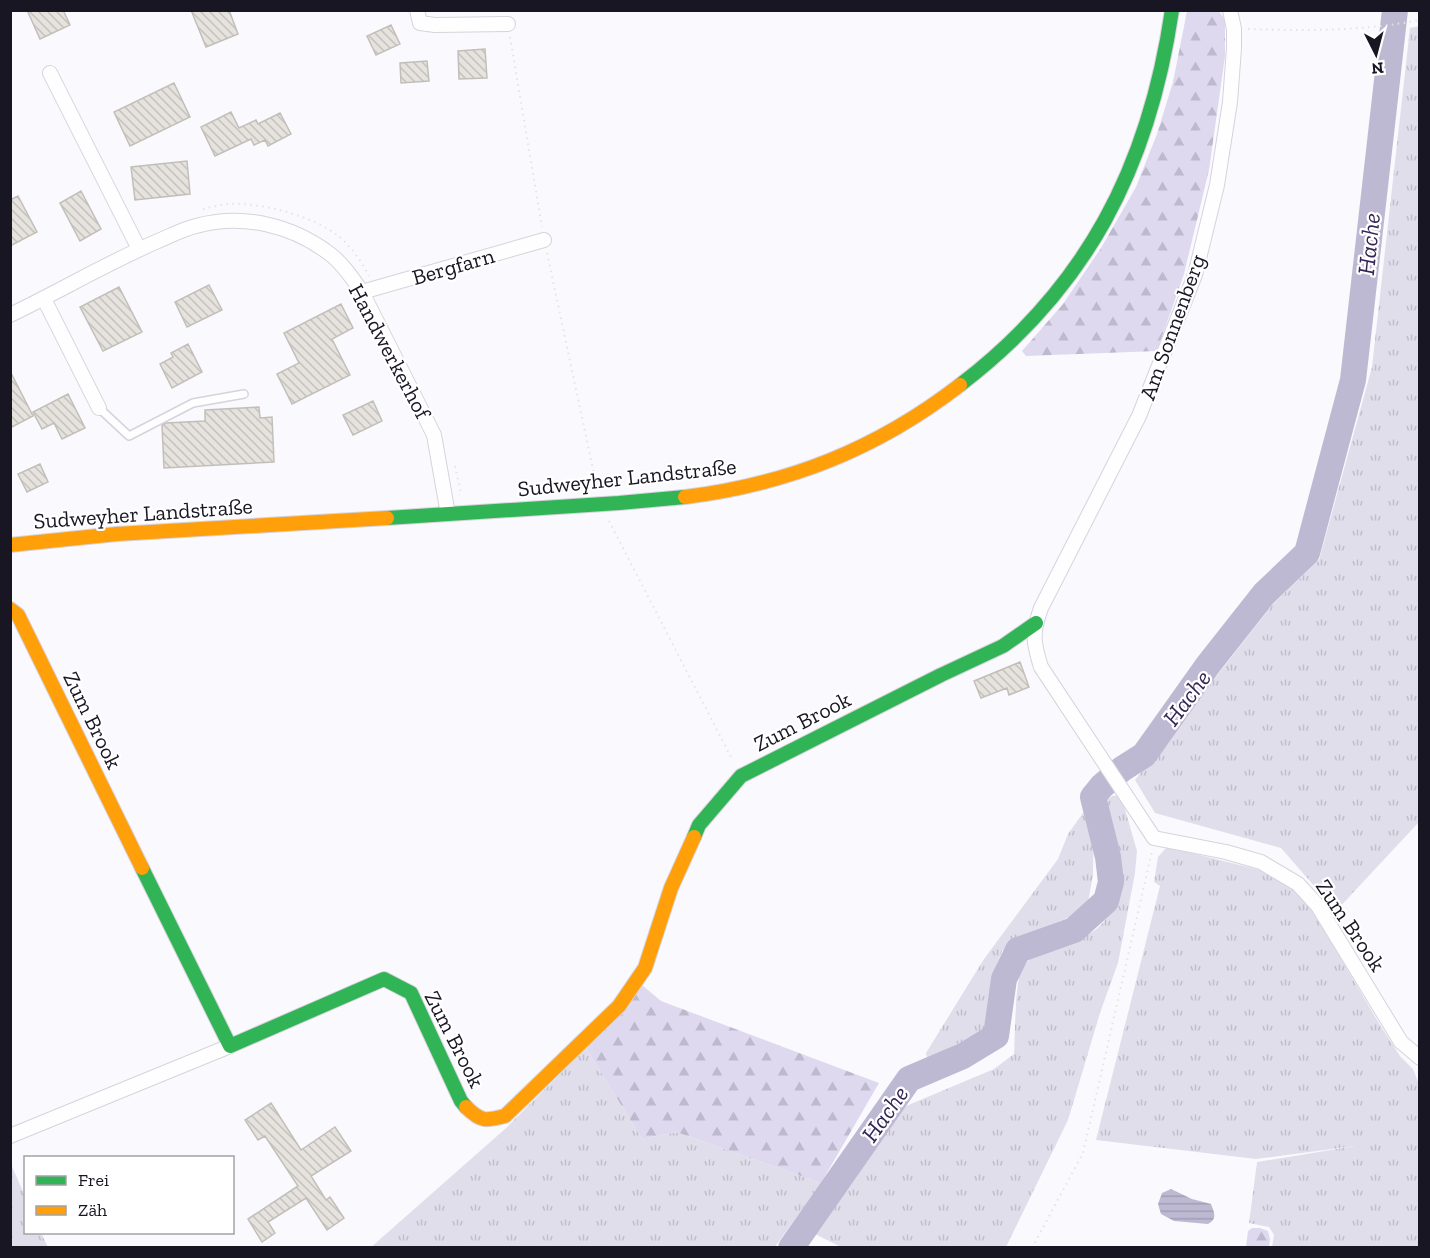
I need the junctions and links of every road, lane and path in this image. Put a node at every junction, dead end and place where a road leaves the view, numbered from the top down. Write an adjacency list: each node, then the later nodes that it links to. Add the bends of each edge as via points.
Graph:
1 (417, 10): 5 (street, via 420,22 435,25)
2 (1172, 10): 18 (street, Sudweyher Landstraße, via 1155,100 1126,181 1095,238 1057,294 996,356 908,422 837,459 800,473 698,496)
3 (1230, 10): 6 (street, Am Sonnenberg)
4 (1419, 20): 6 (path, via 1385,26)
5 (508, 24): 9 (path)
6 (1234, 29): 22 (street, Am Sonnenberg, via 1230,102 1195,275 1139,416)
7 (50, 73): 10 (street)
8 (195, 211): 11 (path, via 231,204 306,218 337,235 363,264)
9 (544, 240): 11 (street, Bergfarn); 18 (path)
10 (140, 249): 12 (street, Handwerkerhof, via 195,226 227,220 254,221 307,239 331,255); 13 (street, Handwerkerhof)
11 (376, 288): 12 (street, Bergfarn)
12 (362, 292): 19 (street, Handwerkerhof, via 434,435)
13 (44, 299): 14 (street, Handwerkerhof); 16 (street)
14 (10, 315)
15 (244, 394): 16 (lane, via 193,404 129,436)
16 (99, 408)
17 (454, 462): 19 (path, via 461,493)
18 (600, 504): 19 (street, Sudweyher Landstraße); 23 (path)
19 (448, 514): 20 (street, Sudweyher Landstraße, via 106,533)
20 (10, 545)
21 (10, 609): 25 (street, Zum Brook, via 18,615)
22 (1036, 623): 23 (street, Zum Brook, via 1003,646); 24 (street, via 1034,644 1041,667)
23 (741, 776): 25 (street, Zum Brook, via 699,825 672,888 645,968 620,1006 505,1116 488,1121 475,1116 461,1101 411,993 384,979)
24 (1154, 838): 26 (street, Zum Brook, via 1261,862 1298,884 1318,906 1401,1042); 28 (path, via 1083,1153)
25 (230, 1046): 27 (street, Zum Brook)
26 (1419, 1058)
27 (10, 1136)
28 (1032, 1248)

